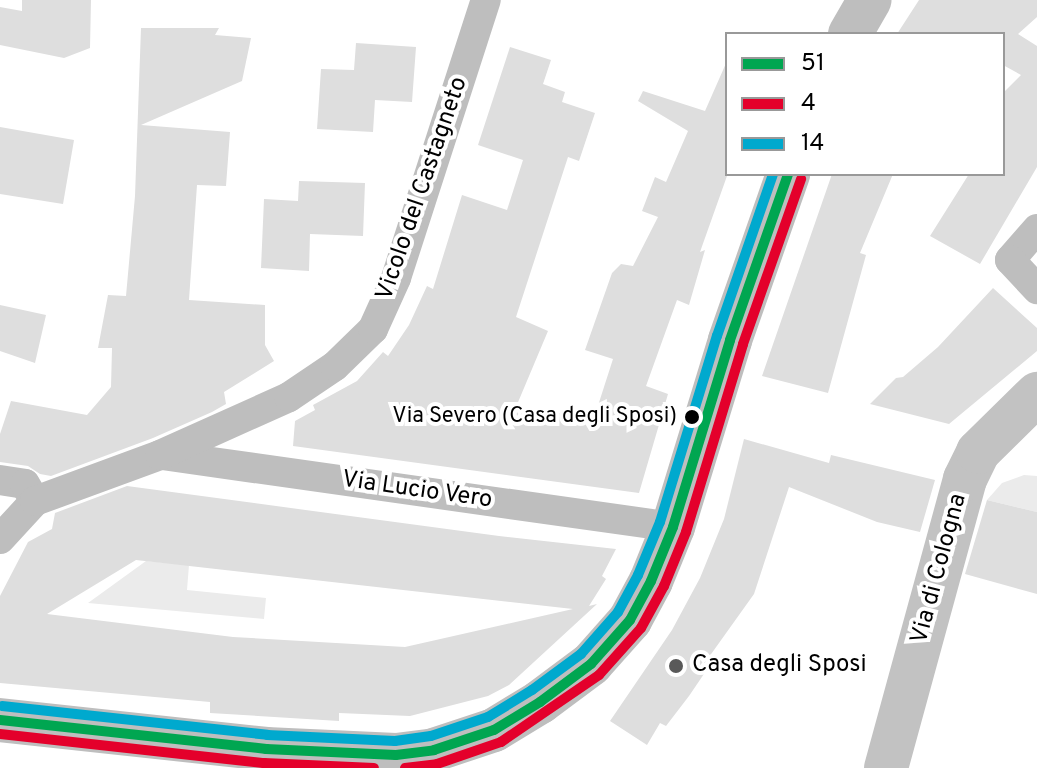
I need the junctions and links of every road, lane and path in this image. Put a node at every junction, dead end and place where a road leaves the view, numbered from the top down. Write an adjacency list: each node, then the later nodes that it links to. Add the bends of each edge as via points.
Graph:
1 (486, 0): 8 (street, Vicolo del Castagneto, via 396,278 373,329 335,366 289,397)
2 (870, 0): 3 (main road)
3 (851, 32)
4 (787, 176): 11 (main road)
5 (1037, 229): 6 (street, via 1010,260)
6 (1037, 289)
7 (1034, 402): 14 (main road, Via di Cologna, via 978,452 965,479)
8 (160, 455): 10 (street, Vicolo del Castagneto); 11 (street, Via Lucio Vero)
9 (0, 480): 10 (street, via 25,484)
10 (35, 501): 12 (street, Vicolo del Castagneto)
11 (673, 527): 13 (main road, via 630,620 591,664 494,730 434,750 350,755)
12 (0, 539)
13 (0, 720)
14 (886, 768)

